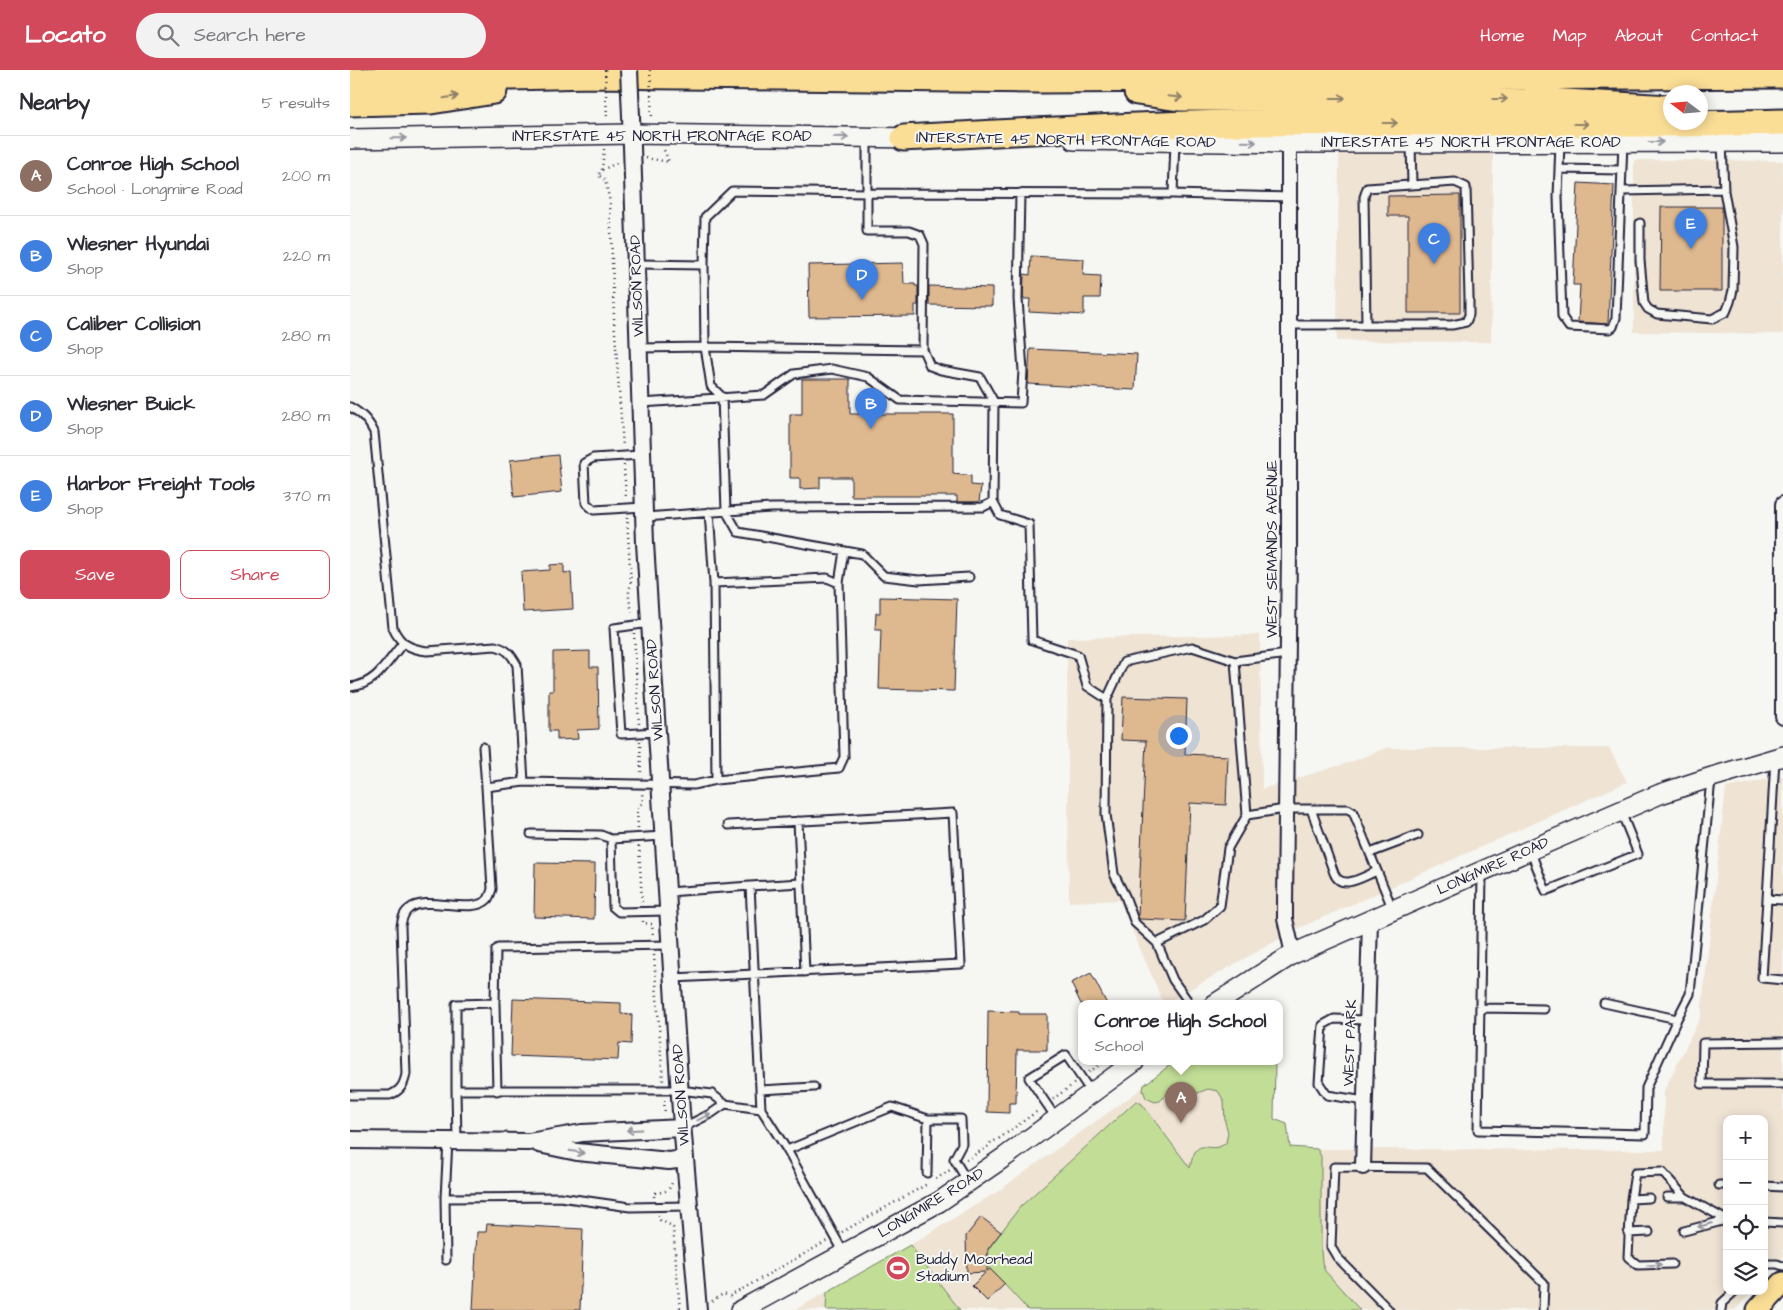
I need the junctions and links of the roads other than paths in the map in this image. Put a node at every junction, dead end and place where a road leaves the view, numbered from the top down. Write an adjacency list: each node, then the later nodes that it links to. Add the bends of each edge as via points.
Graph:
1 (629, 70): 11 (street, WILSON ROAD, bridge)
2 (598, 73): 4 (highway); 5 (highway); 6 (highway, one-way to 2, via 431,101)
3 (1783, 75): 4 (highway)
4 (1040, 80): 7 (highway, one-way to 7, via 1179,98 1513,99)
5 (350, 81)
6 (350, 102)
7 (1663, 108)
8 (1708, 111): 9 (highway)
9 (1783, 117)
10 (1783, 122): 13 (highway, one-way to 10, via 1192,124)
11 (632, 125): 12 (main road, INTERSTATE 45 NORTH FRONTAGE ROAD, one-way to 12); 14 (main road, INTERSTATE 45 NORTH FRONTAGE ROAD, one-way to 11); 32 (street, WILSON ROAD)
12 (867, 137): 13 (main road, INTERSTATE 45 NORTH FRONTAGE ROAD); 27 (lane)
13 (904, 138): 15 (main road, INTERSTATE 45 NORTH FRONTAGE ROAD)
14 (350, 139)
15 (1175, 141): 21 (main road, INTERSTATE 45 NORTH FRONTAGE ROAD, one-way to 21); 29 (lane)
16 (1411, 142): 17 (main road, INTERSTATE 45 NORTH FRONTAGE ROAD); 21 (main road, INTERSTATE 45 NORTH FRONTAGE ROAD); 24 (lane)
17 (1560, 142): 18 (main road, INTERSTATE 45 NORTH FRONTAGE ROAD); 22 (lane)
18 (1623, 142): 19 (main road, INTERSTATE 45 NORTH FRONTAGE ROAD, one-way to 19); 23 (lane)
19 (1722, 142): 20 (main road, INTERSTATE 45 NORTH FRONTAGE ROAD); 25 (lane)
20 (1783, 142)
21 (1289, 143): 30 (street, WEST SEMANDS AVENUE)
22 (1559, 169): 23 (lane); 26 (lane, via 1562,317 1569,327 1613,327)
23 (1622, 170): 26 (lane)
24 (1412, 185): 35 (lane, via 1367,188 1364,197); 35 (lane, via 1455,182 1466,187 1469,315 1466,322 1452,325)
25 (1724, 188): 26 (lane); 31 (lane, via 1734,247 1733,290 1726,312 1712,319 1657,314 1648,309 1642,286)
26 (1622, 191)
27 (867, 193): 28 (lane); 33 (lane, via 732,191 705,217); 38 (lane, via 867,231 909,231 920,235 924,244)
28 (1020, 193): 29 (lane); 41 (lane, via 1018,299 1023,371 1021,403)
29 (1173, 194): 30 (lane)
30 (1289, 197): 34 (street, WEST SEMANDS AVENUE)
31 (1640, 223)
32 (636, 264): 33 (lane); 37 (street, WILSON ROAD)
33 (704, 265): 36 (lane)
34 (1289, 325): 35 (lane); 55 (street, WEST SEMANDS AVENUE)
35 (1366, 325)
36 (705, 347): 37 (lane); 38 (lane); 39 (lane, via 711,386)
37 (639, 348): 40 (street, WILSON ROAD)
38 (923, 350): 41 (lane, via 930,366 980,377)
39 (722, 397): 40 (lane); 41 (lane, via 764,395 794,374 832,369 868,377 900,400); 46 (lane)
40 (641, 402): 43 (street, WILSON ROAD)
41 (994, 402): 44 (lane)
42 (350, 408): 54 (lane, via 369,421 374,432 394,628)
43 (642, 455): 47 (street, WILSON ROAD); 47 (lane, via 593,458 584,463 586,503 594,510 627,508)
44 (993, 502): 46 (lane, via 983,507); 58 (lane, via 1000,515 1029,524 1032,640 1078,655 1087,686)
45 (1783, 504): 59 (street)
46 (726, 511): 48 (lane); 49 (lane, via 738,532)
47 (644, 512): 48 (lane); 53 (street, WILSON ROAD)
48 (709, 512): 52 (lane)
49 (844, 551): 50 (lane, via 862,554 884,576 919,580); 51 (lane)
50 (969, 577)
51 (839, 583): 52 (lane, via 827,578); 64 (lane, via 844,757 840,768)
52 (714, 584): 64 (lane)
53 (650, 623): 60 (street, WILSON ROAD); 60 (lane, via 614,628 620,734)
54 (403, 643): 57 (lane, via 367,684); 65 (lane, via 427,651 495,646 512,655 517,665)
55 (1287, 654): 56 (lane); 68 (street, WEST SEMANDS AVENUE)
56 (1235, 661): 58 (lane, via 1192,647 1124,662); 71 (lane)
57 (350, 687)
58 (1107, 699): 90 (lane, via 1106,814 1114,874 1136,923)
59 (1783, 717)
60 (657, 732): 66 (street, WILSON ROAD)
61 (483, 747): 67 (lane)
62 (1779, 757): 63 (main road, LONGMIRE ROAD); 85 (lane)
63 (1712, 777): 70 (main road, LONGMIRE ROAD); 103 (lane, via 1690,994)
64 (716, 780): 66 (lane, via 694,785)
65 (524, 782): 66 (lane); 67 (lane)
66 (661, 785): 76 (street, WILSON ROAD)
67 (486, 787): 114 (lane, via 492,889 489,898 482,904 472,905 420,904 409,908 404,915 401,926 404,1085 390,1095)
68 (1285, 809): 69 (lane); 71 (lane); 92 (street, WEST SEMANDS AVENUE, via 1286,919)
69 (1312, 809): 79 (lane, via 1348,809 1353,812); 80 (lane, via 1339,881 1351,882)
70 (1620, 811): 78 (main road, LONGMIRE ROAD); 78 (lane, via 1638,854 1546,891)
71 (1247, 815): 90 (lane, via 1228,848 1220,906 1204,920)
72 (798, 821): 73 (lane); 82 (lane); 93 (lane, via 953,813 961,964)
73 (728, 825)
74 (531, 834): 77 (lane, via 601,835)
75 (1418, 835): 79 (lane)
76 (664, 836): 77 (lane); 84 (street, WILSON ROAD)
77 (611, 839): 88 (lane, via 613,907 619,912)
78 (1530, 850): 81 (main road, LONGMIRE ROAD)
79 (1370, 853): 80 (lane)
80 (1377, 870): 87 (lane)
81 (1482, 871): 87 (main road, LONGMIRE ROAD); 101 (lane)
82 (801, 883): 83 (lane); 93 (lane)
83 (750, 886): 84 (lane); 94 (lane)
84 (668, 892): 88 (street, WILSON ROAD)
85 (1767, 899): 86 (lane); 96 (lane, via 1762,978)
86 (1783, 900)
87 (1393, 910): 89 (main road, LONGMIRE ROAD)
88 (669, 911): 91 (street, WILSON ROAD)
89 (1370, 920): 92 (main road, LONGMIRE ROAD); 104 (street, WEST PARK)
90 (1157, 943): 97 (lane, via 1173,980)
91 (671, 945): 95 (street, WILSON ROAD); 99 (lane, via 498,948 495,953)
92 (1293, 954): 98 (main road, LONGMIRE ROAD)
93 (805, 972): 94 (lane)
94 (754, 974): 95 (lane); 112 (lane)
95 (673, 978): 111 (street, WILSON ROAD)
96 (1783, 980)
97 (1187, 1000)
98 (1221, 1000)
99 (496, 1003): 110 (lane, via 456,1004); 113 (lane)
100 (1604, 1003): 103 (lane)
101 (1480, 1008): 102 (lane); 103 (lane, via 1478,1130 1645,1134 1646,1088)
102 (1544, 1009)
103 (1677, 1019)
104 (1367, 1020): 115 (street, WEST PARK); 115 (lane, via 1334,1019 1323,1025 1319,1083 1328,1096)
105 (1783, 1042): 107 (lane, via 1703,1043 1702,1084)
106 (1128, 1065): 108 (main road, LONGMIRE ROAD)
107 (1783, 1084)
108 (1086, 1085): 118 (main road, LONGMIRE ROAD); 118 (lane, via 1066,1055 1029,1078)
109 (814, 1088): 112 (lane)
110 (456, 1090): 113 (lane); 122 (lane)
111 (680, 1090): 113 (lane); 116 (lane, via 712,1094); 120 (street, WILSON ROAD)
112 (760, 1090): 117 (lane)
113 (497, 1091)
114 (350, 1095)
115 (1365, 1101): 126 (street, WEST PARK)
116 (725, 1104): 117 (lane); 120 (lane, one-way to 116, via 712,1113)
117 (761, 1109): 124 (lane)
118 (1051, 1111): 128 (main road, LONGMIRE ROAD)
119 (928, 1119): 124 (lane, via 892,1107); 127 (lane); 128 (lane, via 961,1119 962,1144 954,1159)
120 (674, 1128): 123 (street, one-way to 123, via 582,1133); 125 (street, WILSON ROAD)
121 (350, 1140): 122 (street)
122 (453, 1141): 123 (street); 133 (lane)
123 (530, 1142): 125 (street, one-way to 125, via 577,1152)
124 (787, 1150): 144 (lane)
125 (677, 1160): 136 (street, WILSON ROAD)
126 (1363, 1167): 153 (lane, via 1334,1167 1331,1247); 154 (lane, via 1427,1168 1544,1283)
127 (927, 1173)
128 (968, 1183): 144 (main road, LONGMIRE ROAD)
129 (1768, 1186): 130 (lane)
130 (1783, 1187)
131 (1666, 1197): 132 (lane)
132 (1685, 1197): 135 (lane, via 1662,1172 1635,1173); 137 (lane)
133 (445, 1198): 136 (lane, via 560,1197 630,1207); 145 (lane)
134 (1649, 1198): 135 (lane)
135 (1630, 1199): 142 (lane)
136 (689, 1206): 151 (street, WILSON ROAD)
137 (1723, 1217)
138 (1723, 1220): 141 (lane, one-way to 141)
139 (1768, 1222): 140 (lane)
140 (1783, 1223)
141 (1684, 1231)
142 (1628, 1232): 143 (lane); 146 (lane, one-way to 146, via 1628,1257 1638,1265)
143 (1649, 1232)
144 (844, 1253): 152 (main road, LONGMIRE ROAD)
145 (446, 1260)
146 (1672, 1264)
147 (1768, 1264): 148 (lane)
148 (1783, 1266)
149 (1774, 1288): 156 (main road)
150 (1731, 1295): 155 (lane, via 1722,1303)
151 (698, 1310)
152 (741, 1310)
153 (1389, 1310)
154 (1544, 1310)
155 (1721, 1310)
156 (1758, 1310)

